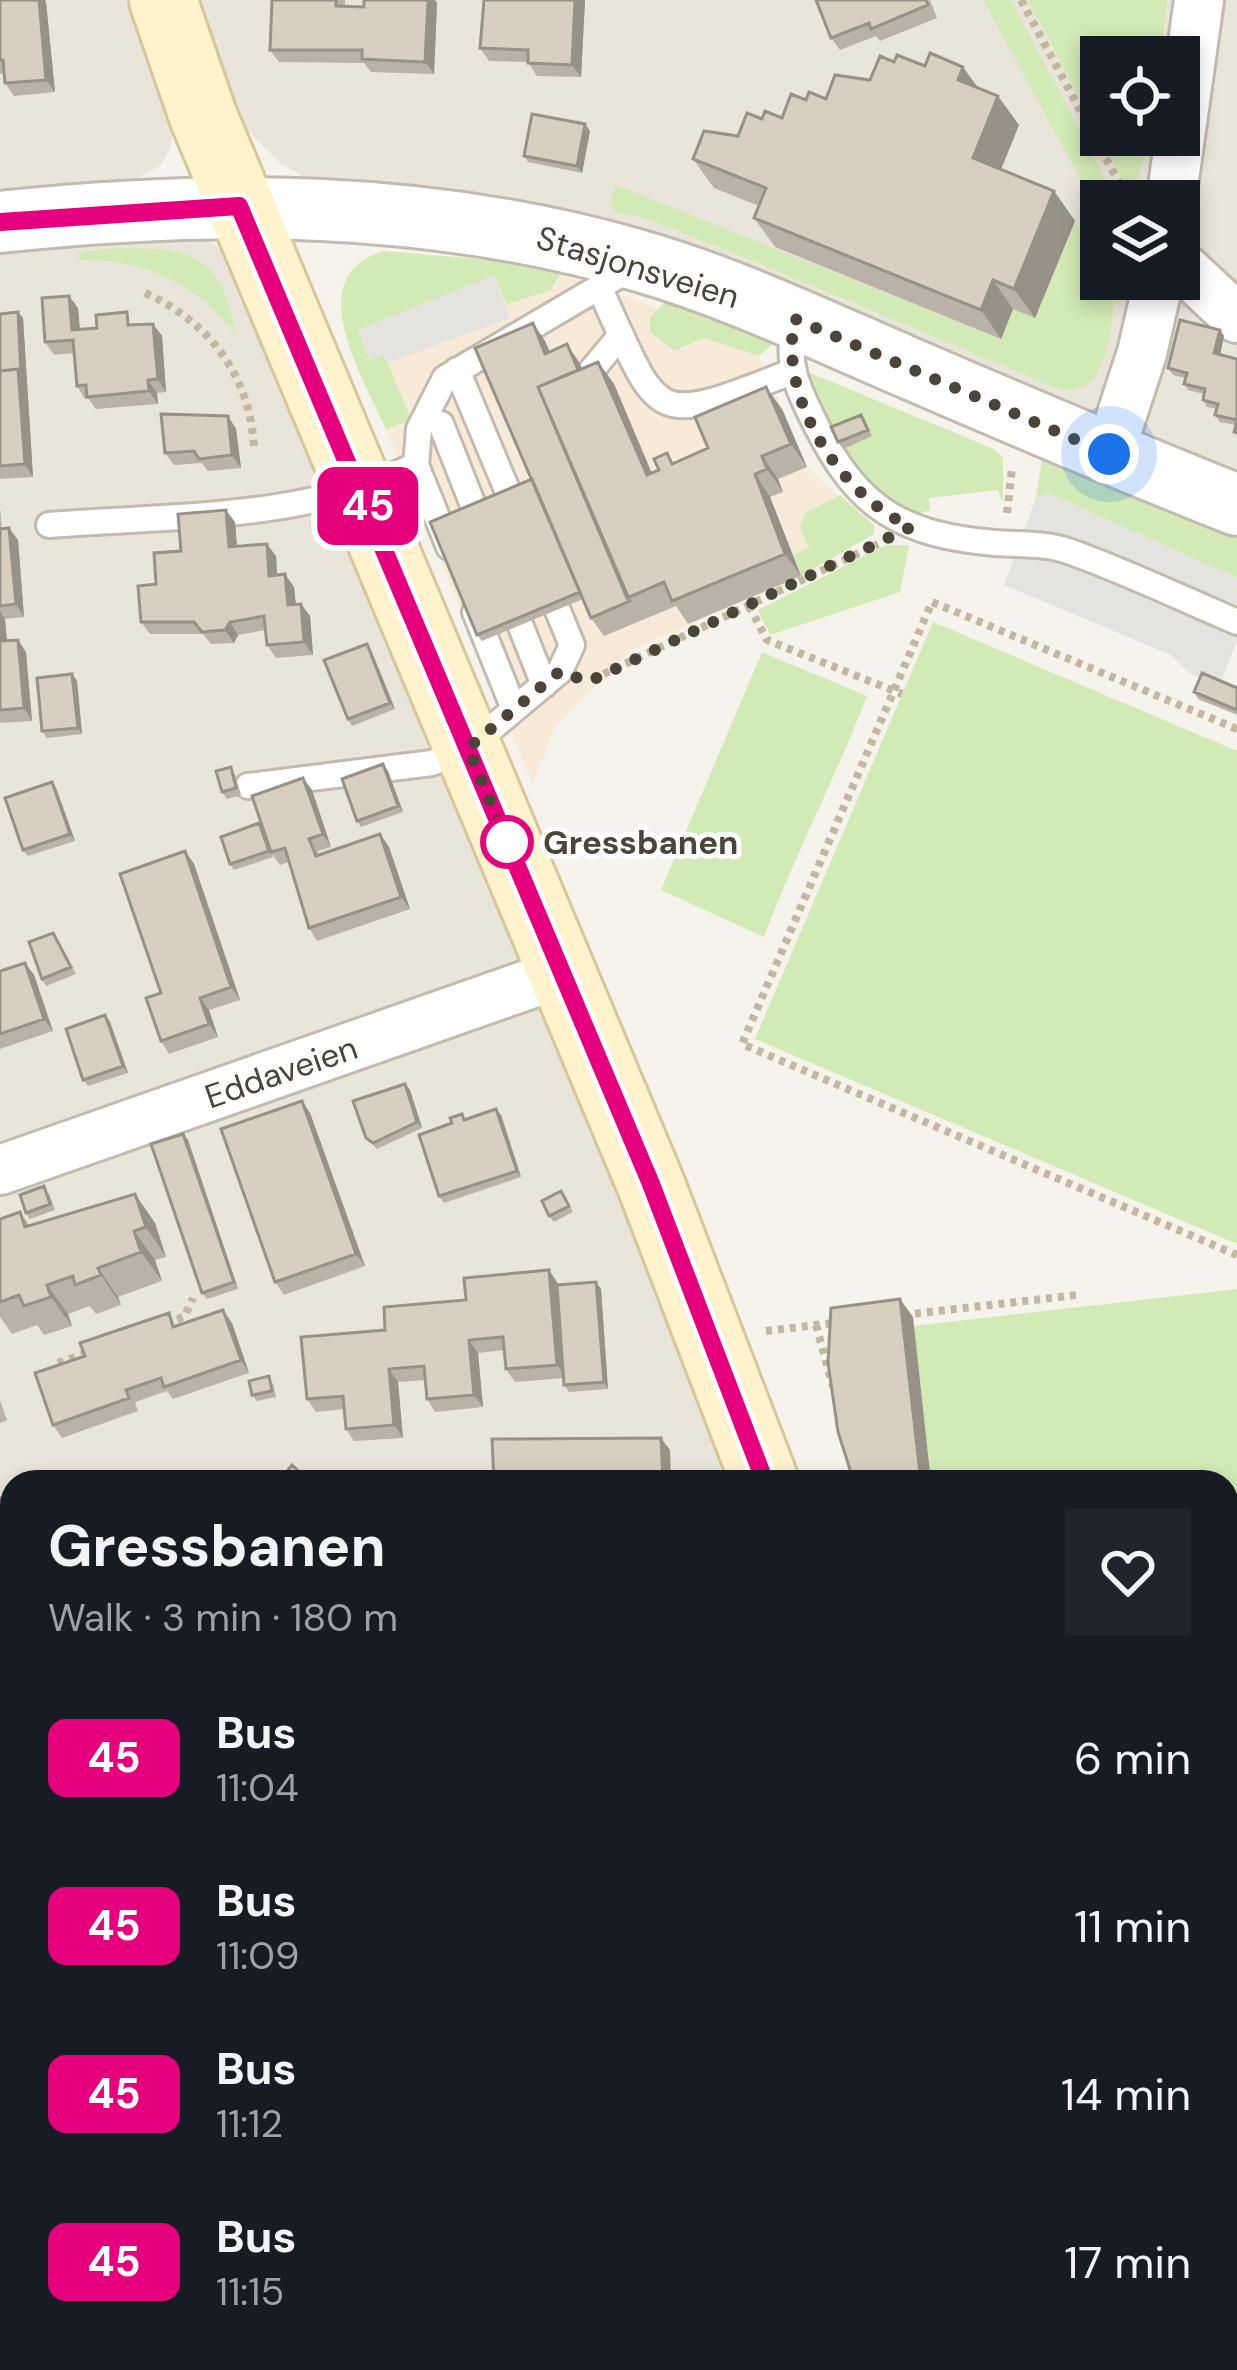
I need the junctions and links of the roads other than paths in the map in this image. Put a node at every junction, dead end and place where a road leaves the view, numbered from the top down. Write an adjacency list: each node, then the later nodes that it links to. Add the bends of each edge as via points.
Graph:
1 (163, 0): 4 (main road)
2 (1198, 0): 3 (street)
3 (1174, 180)
4 (239, 206): 5 (street, Stasjonsveien); 6 (street, Stasjonsveien, via 478,225); 18 (main road)
5 (0, 222)
6 (621, 275): 10 (lane); 11 (street, Stasjonsveien); 12 (lane)
7 (1200, 284): 9 (street)
8 (1154, 300): 17 (street)
9 (1237, 318)
10 (621, 335): 11 (lane, via 645,386 679,408 706,405); 13 (lane)
11 (793, 346): 17 (street, Stasjonsveien); 21 (lane, via 832,459 855,489 911,527 935,537 1062,549)
12 (458, 370): 15 (lane); 16 (lane, via 445,377)
13 (586, 377)
14 (506, 408): 15 (lane)
15 (476, 415): 16 (lane); 22 (lane, via 572,645)
16 (430, 426): 18 (lane); 22 (lane)
17 (1109, 454): 19 (street, Stasjonsveien)
18 (388, 477): 20 (lane, via 322,503); 23 (main road); 23 (lane, via 465,587)
19 (1237, 505)
20 (49, 525)
21 (1237, 622)
22 (552, 678): 23 (lane)
23 (491, 729): 24 (lane, via 432,763); 25 (main road)
24 (248, 786)
25 (561, 973): 26 (street, Eddaveien); 27 (main road)
26 (0, 1170)
27 (760, 1470)

